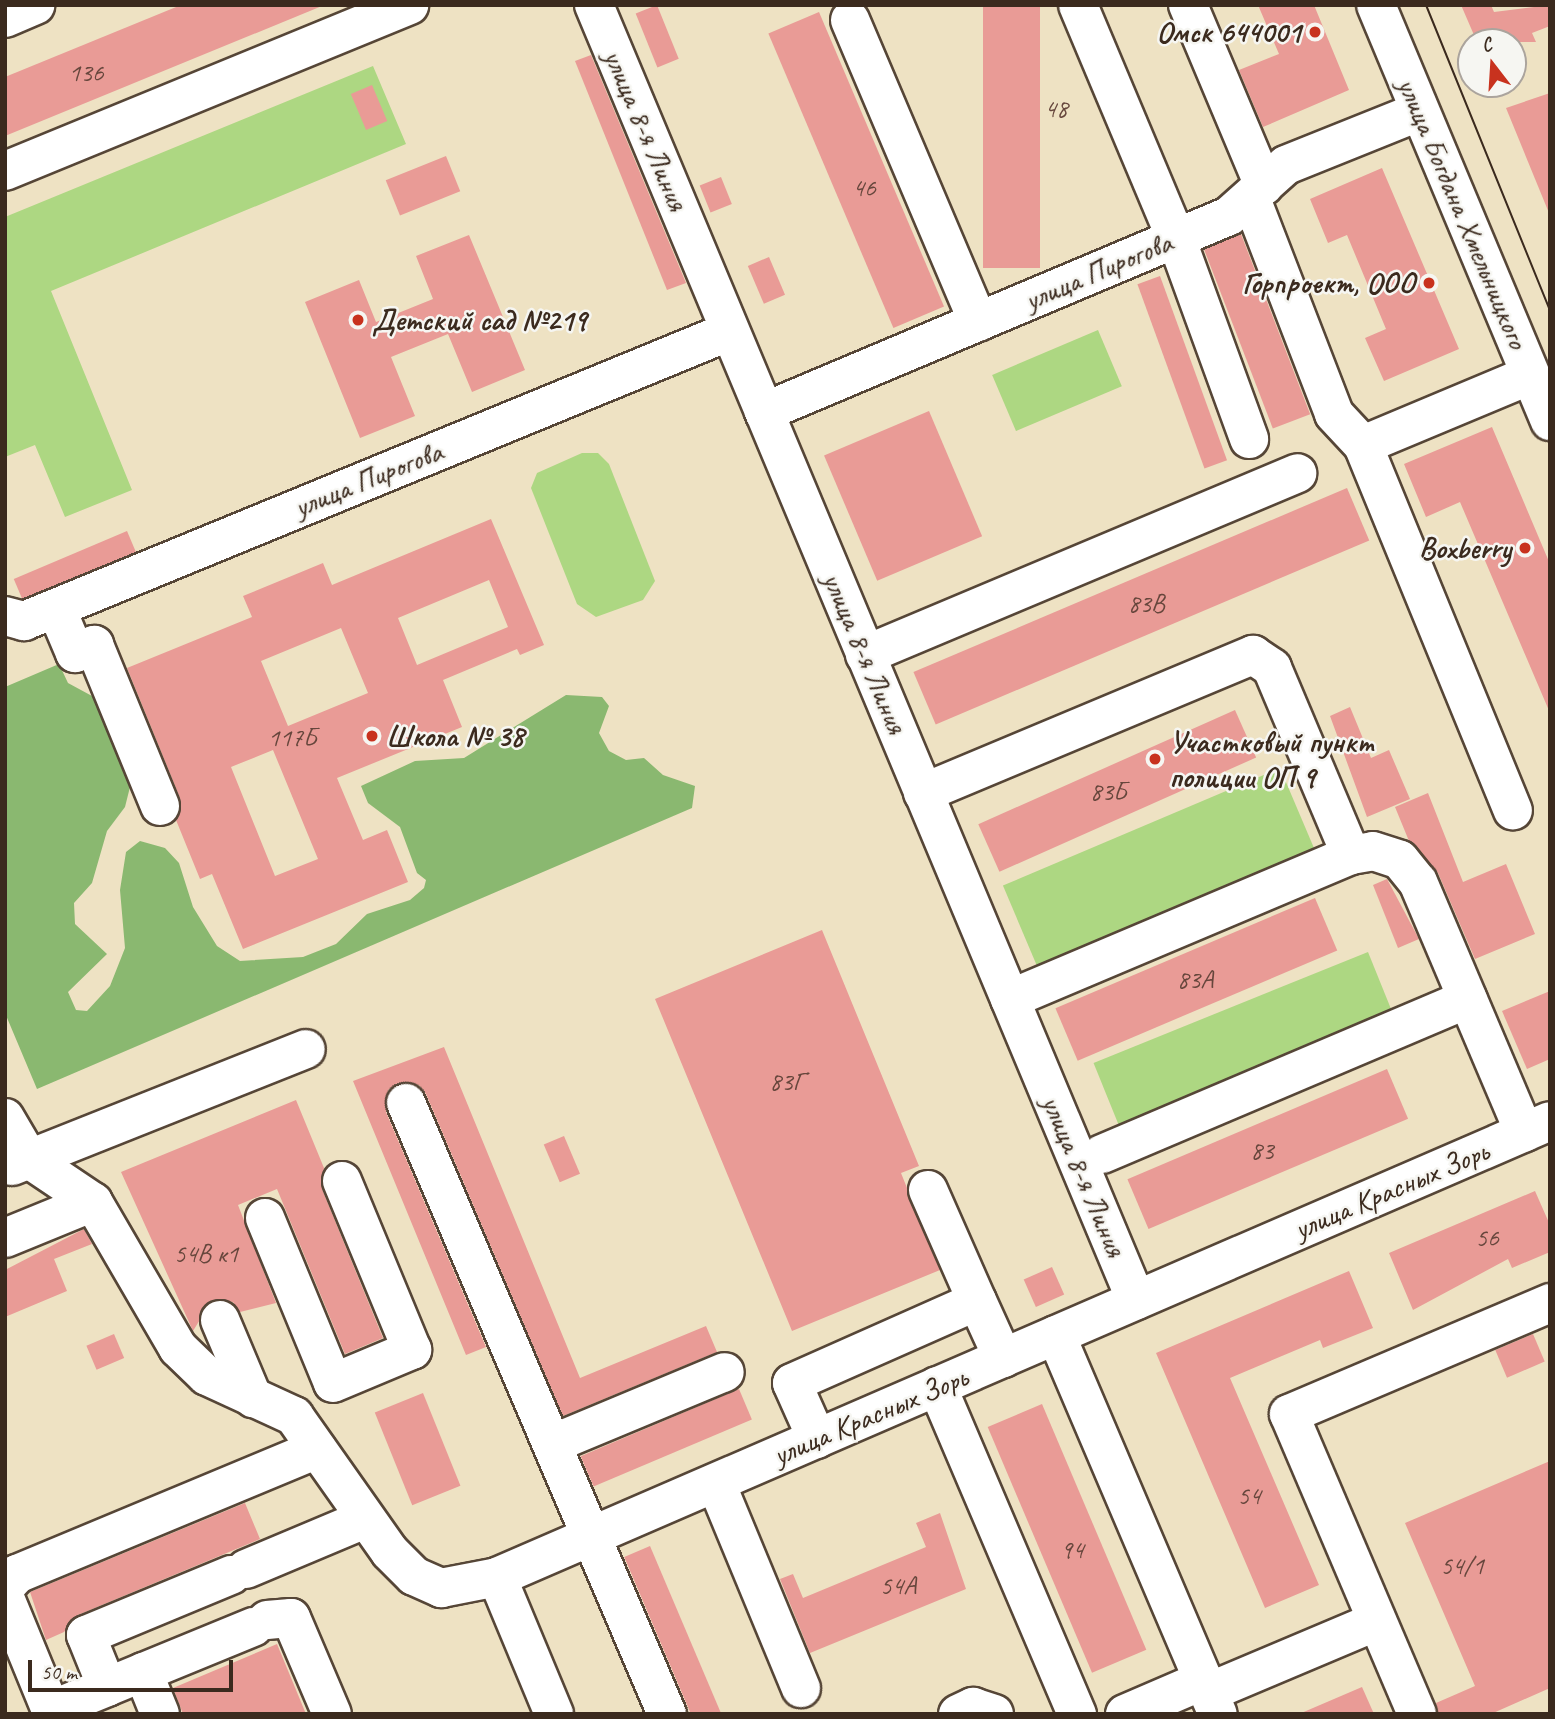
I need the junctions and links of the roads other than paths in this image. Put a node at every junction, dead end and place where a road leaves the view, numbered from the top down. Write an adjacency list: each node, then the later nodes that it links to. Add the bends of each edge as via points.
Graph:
1 (35, 5): 7 (street)
2 (410, 5): 10 (street)
3 (594, 5): 14 (street, улица 8-я Линия)
4 (1078, 5): 12 (street)
5 (1188, 5): 11 (street)
6 (1376, 5): 9 (street, улица Богдана Хмельницкого)
7 (5, 18)
8 (850, 20): 13 (street)
9 (1420, 111): 11 (street, улица Пирогова, via 1286,165); 15 (street, улица Богдана Хмельницкого)
10 (5, 172)
11 (1258, 193): 12 (street, улица Пирогова); 19 (street, via 1334,414)
12 (1176, 238): 13 (street, улица Пирогова); 18 (street)
13 (978, 322): 16 (street, улица Пирогова)
14 (730, 331): 16 (street, улица 8-я Линия); 21 (street, улица Пирогова)
15 (1530, 374): 17 (street, улица Богдана Хмельницкого); 19 (street)
16 (764, 412): 23 (street, улица 8-я Линия)
17 (1550, 421)
18 (1249, 439)
19 (1363, 445): 26 (street)
20 (1297, 473): 23 (street)
21 (56, 608): 22 (street, улица Пирогова, via 24,621); 25 (street, via 75,653 94,645)
22 (5, 616)
23 (865, 655): 24 (street, улица 8-я Линия)
24 (923, 793): 27 (street, via 1253,655 1272,667); 28 (street, улица 8-я Линия)
25 (160, 806)
26 (1513, 810)
27 (1351, 855): 28 (street); 29 (street, via 1373,851 1400,860 1418,882)
28 (1010, 999): 41 (street, улица 8-я Линия)
29 (1467, 999): 33 (street); 34 (street)
30 (306, 1049): 35 (street)
31 (406, 1104): 53 (street)
32 (5, 1118): 35 (street)
33 (1537, 1127): 41 (street, улица Красных Зорь)
34 (1101, 1154)
35 (17, 1164): 38 (street)
36 (342, 1181): 48 (street, via 412,1350)
37 (928, 1190): 42 (street)
38 (93, 1202): 40 (street); 50 (street, via 178,1348 207,1376)
39 (265, 1219): 48 (street)
40 (5, 1238)
41 (1136, 1300): 45 (street, улица Красных Зорь)
42 (977, 1301): 46 (street); 52 (street, via 792,1383)
43 (1550, 1303): 61 (street, via 1289,1415)
44 (220, 1320): 50 (street)
45 (1056, 1335): 46 (street, улица Красных Зорь); 65 (street)
46 (1003, 1358): 49 (street, улица Красных Зорь)
47 (725, 1372): 53 (street)
48 (332, 1383): 51 (street)
49 (937, 1386): 52 (street, улица Красных Зорь); 72 (street)
50 (253, 1398): 51 (street)
51 (295, 1416): 54 (street, улица Красных Зорь)
52 (817, 1439): 55 (street, улица Красных Зорь)
53 (552, 1444): 57 (street)
54 (317, 1449): 56 (street, улица Красных Зорь); 59 (street, via 17,1574)
55 (716, 1483): 57 (street, улица Красных Зорь); 64 (street)
56 (365, 1519): 58 (street, улица Красных Зорь, via 414,1576 441,1588); 63 (street, via 86,1635)
57 (592, 1536): 58 (street, улица Красных Зорь); 69 (street)
58 (497, 1577): 68 (street)
59 (5, 1587)
60 (5, 1598): 63 (street, via 51,1710)
61 (1377, 1621): 65 (street); 74 (street)
62 (143, 1672): 63 (street); 66 (street); 67 (street, via 260,1623 291,1618)
63 (107, 1687)
64 (801, 1688)
65 (1210, 1696): 73 (street)
66 (160, 1714)
67 (332, 1714)
68 (554, 1714)
69 (667, 1714)
70 (958, 1714): 71 (street, via 973,1707)
71 (994, 1714)
72 (1077, 1714)
73 (1125, 1714)
74 (1417, 1714)

